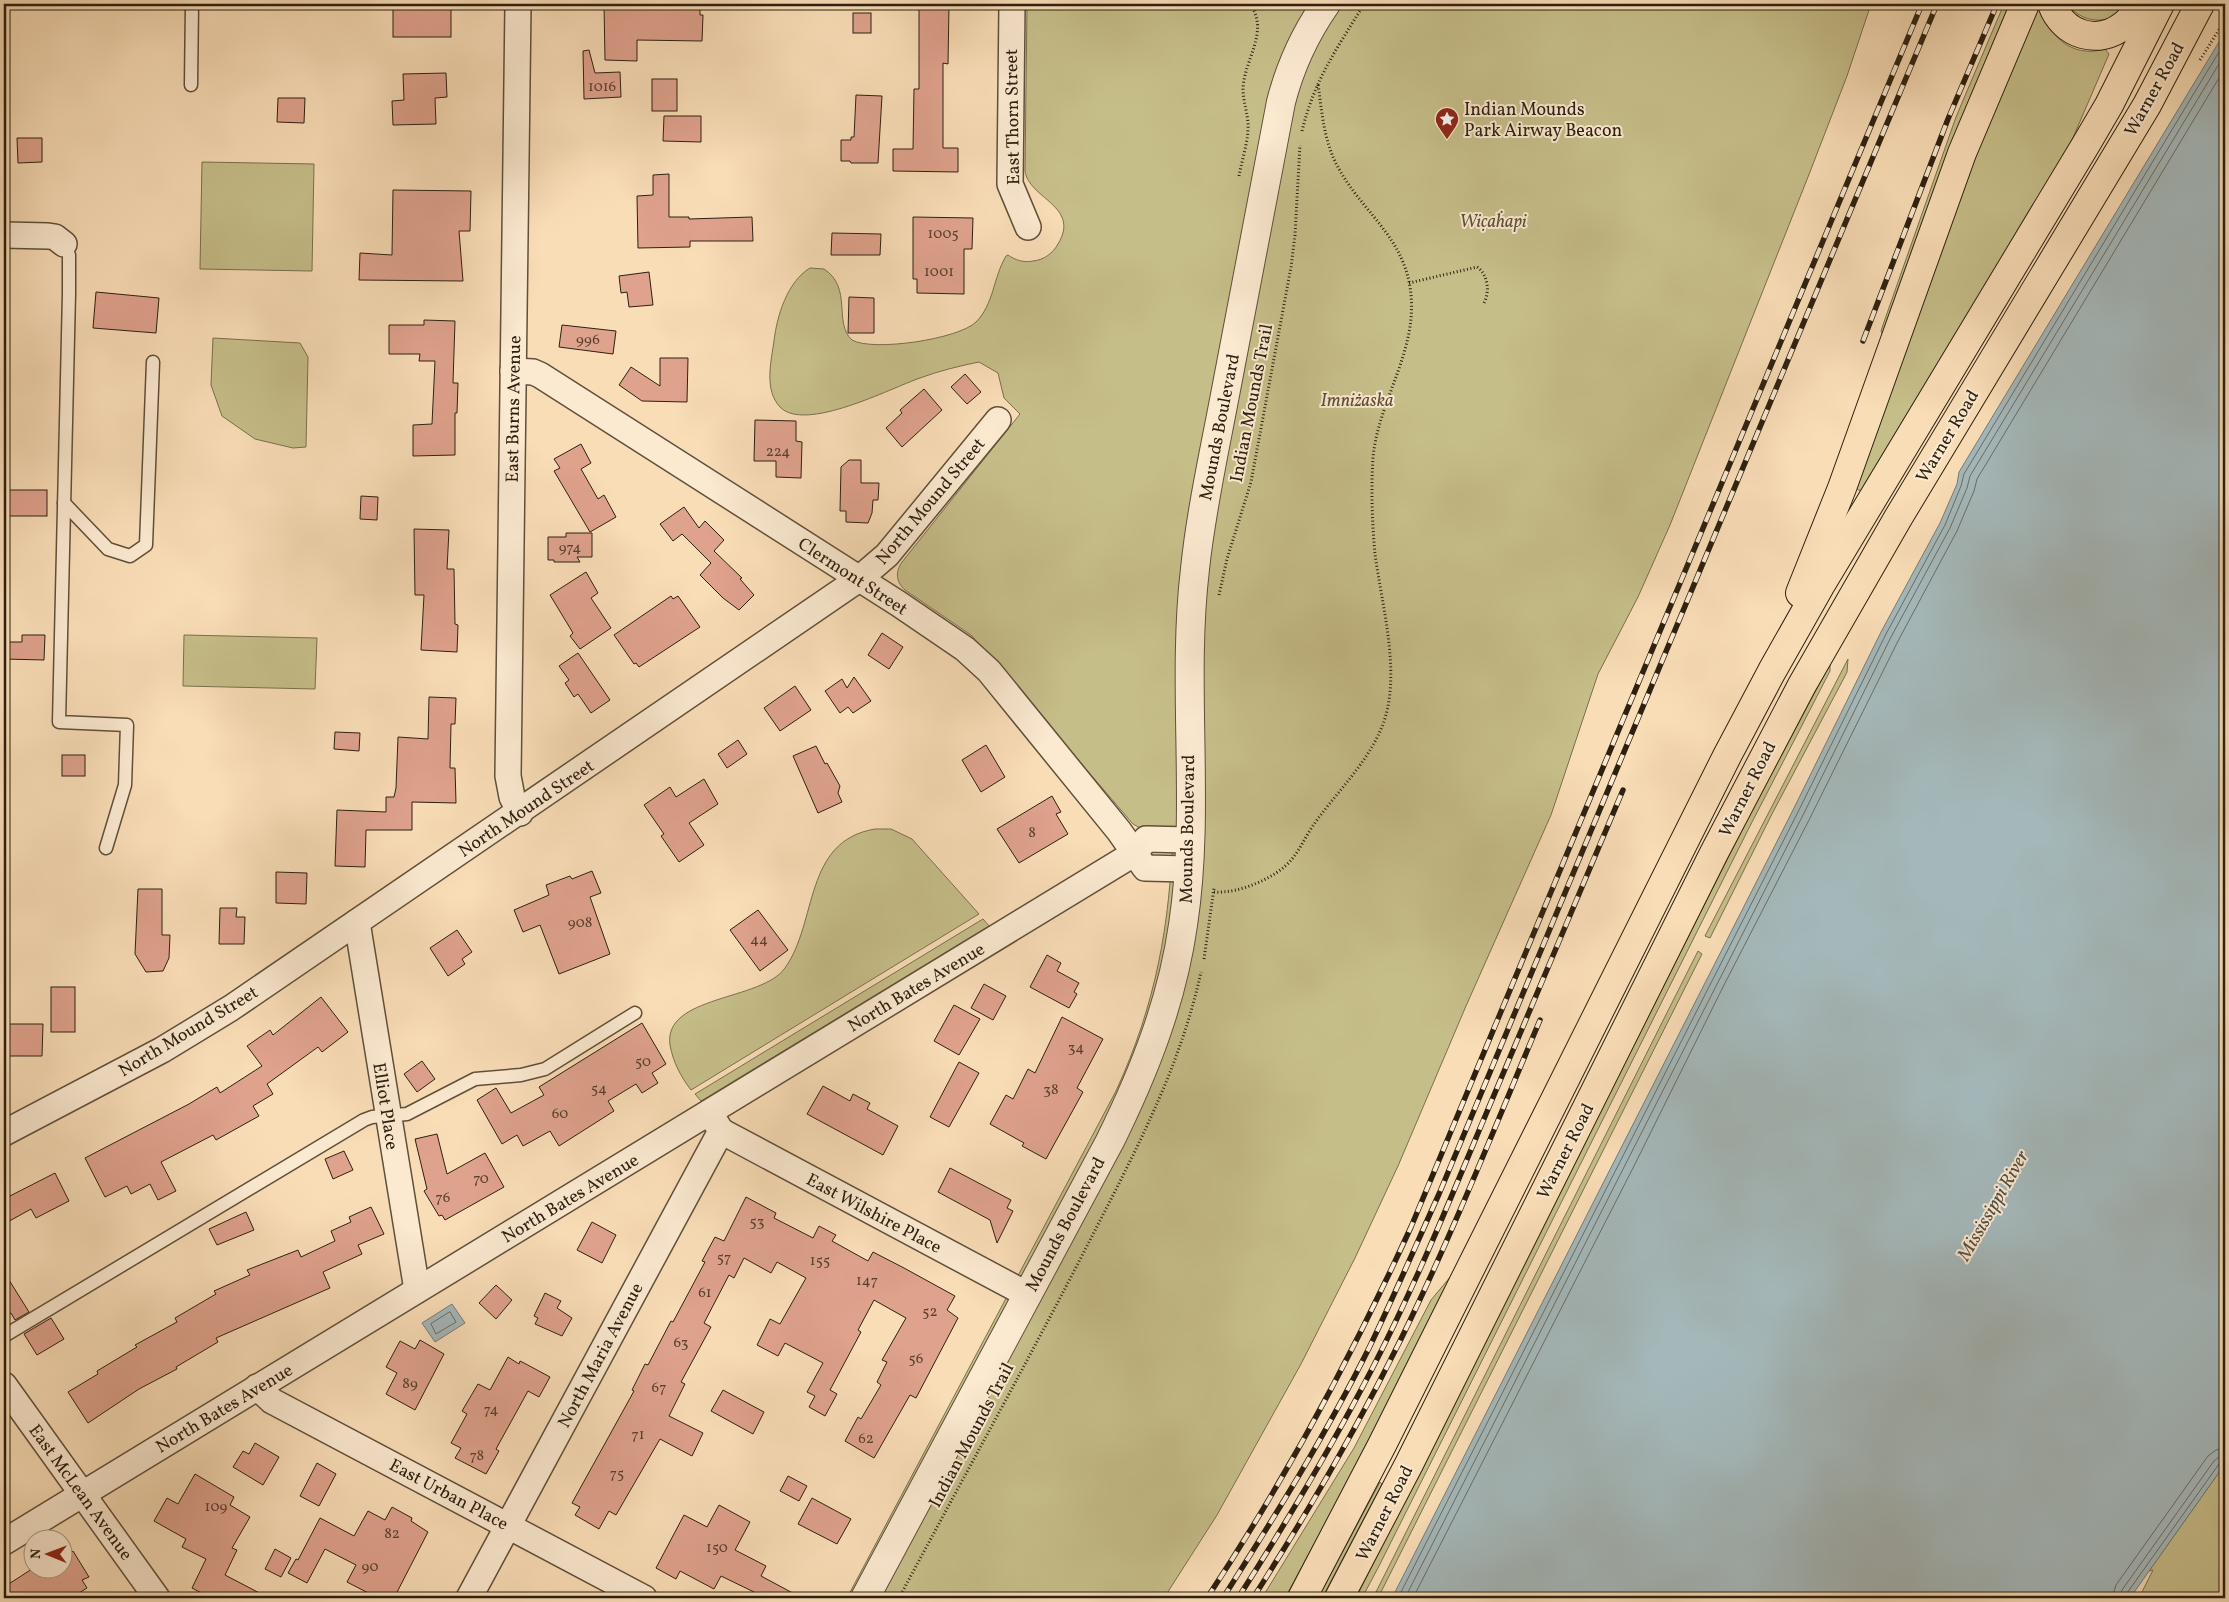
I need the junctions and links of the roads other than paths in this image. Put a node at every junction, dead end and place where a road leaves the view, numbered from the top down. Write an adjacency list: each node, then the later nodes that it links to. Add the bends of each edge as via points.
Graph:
1 (192, 4): 11 (lane)
2 (518, 4): 17 (street, East Burns Avenue)
3 (1012, 4): 13 (street, East Thorn Street, via 1009,176)
4 (1326, 4): 23 (street, Mounds Boulevard, via 1294,62 1281,102 1197,547 1188,663)
5 (2025, 4): 21 (highway, via 1938,217 1842,488)
6 (2052, 4): 7 (highway, via 2071,30 2093,36 2108,34 2124,25)
7 (2141, 4)
8 (2160, 4): 21 (highway, Warner Road, via 2085,146 1820,586)
9 (2200, 4): 12 (highway, Warner Road)
10 (2207, 4): 12 (highway)
11 (191, 85)
12 (2147, 105): 45 (highway, Warner Road, via 1908,501 1802,685 1714,853)
13 (1028, 227)
14 (4, 235): 15 (street, via 52,236)
15 (64, 244): 19 (lane, via 69,255)
16 (152, 362): 19 (lane, via 146,545 130,556 108,549)
17 (513, 371): 20 (street, Clermont Street, via 540,375); 22 (street, East Burns Avenue, via 508,776 512,797)
18 (998, 420): 20 (street, North Mound Street, via 887,555)
19 (64, 504): 24 (lane, via 59,722 127,725 125,785)
20 (859, 579): 22 (street, North Mound Street); 25 (street, Clermont Street, via 977,659)
21 (1748, 715): 44 (highway, Warner Road)
22 (520, 813): 27 (street, North Mound Street)
23 (1189, 840): 25 (street, via 1146,839); 26 (street, Mounds Boulevard)
24 (106, 848)
25 (1136, 853): 26 (street, Clermont Street, via 1145,868); 30 (street, North Bates Avenue)
26 (1188, 869): 33 (street, Mounds Boulevard, via 1177,961 1151,1050 1110,1141)
27 (357, 922): 29 (street, Elliot Place); 31 (street, North Mound Street, via 197,1030)
28 (635, 1013): 29 (lane, via 545,1069 475,1079 411,1113)
29 (388, 1116): 32 (street, Elliot Place); 34 (lane, via 364,1120)
30 (715, 1122): 32 (street, North Bates Avenue); 33 (street, East Wilshire Place); 38 (street, North Maria Avenue)
31 (4, 1133)
32 (417, 1290): 36 (street, North Bates Avenue)
33 (1028, 1295): 43 (street, Mounds Boulevard)
34 (4, 1336)
35 (4, 1386): 37 (street, East McLean Avenue)
36 (257, 1387): 37 (street, North Bates Avenue); 38 (street, East Urban Place, via 272,1400)
37 (83, 1494): 39 (street, North Bates Avenue); 40 (street, East McLean Avenue)
38 (508, 1526): 41 (street, North Maria Avenue); 42 (street, East Urban Place)
39 (4, 1542)
40 (157, 1598)
41 (469, 1598)
42 (644, 1598)
43 (865, 1598)
44 (1302, 1598)
45 (1339, 1598)

